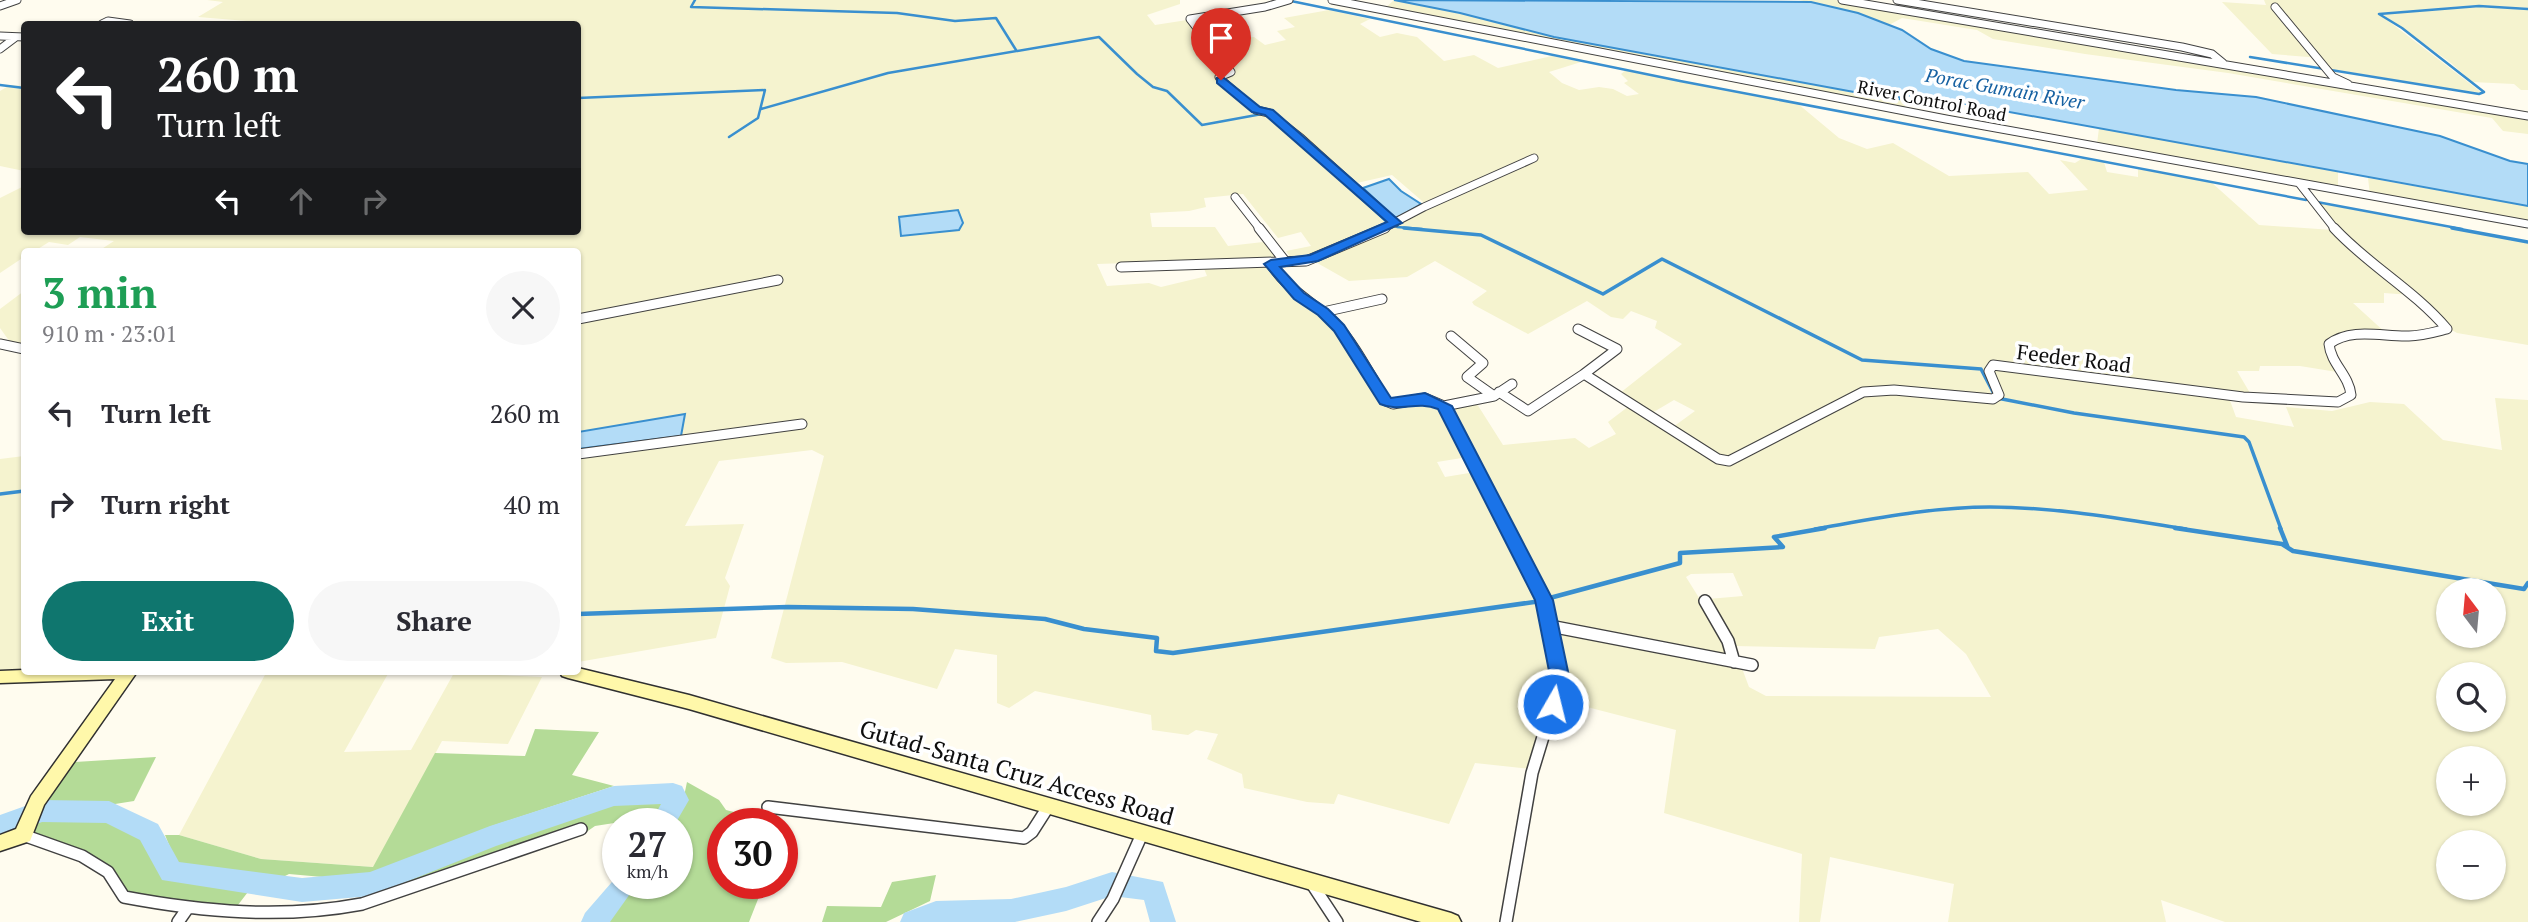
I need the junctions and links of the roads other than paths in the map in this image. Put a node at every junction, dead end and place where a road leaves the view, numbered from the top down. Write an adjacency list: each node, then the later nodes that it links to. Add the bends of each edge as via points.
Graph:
1 (17, 0): 6 (street)
2 (1289, 0): 17 (street, via 1190,19 1231,72 1219,77 1221,80 1256,110 1280,121)
3 (1332, 0): 15 (street, River Control Road)
4 (1842, 0): 11 (street)
5 (1897, 0): 11 (street, via 2182,47 2212,54)
6 (0, 6)
7 (2275, 7): 12 (street, via 2333,76)
8 (0, 36): 9 (street)
9 (21, 37): 10 (street)
10 (0, 49)
11 (2233, 68): 12 (street)
12 (2357, 89): 13 (street)
13 (2528, 116)
14 (1534, 158): 17 (street)
15 (2299, 184): 18 (street, River Control Road); 30 (street, Feeder Road, via 2335,230 2447,329 2413,336 2335,337 2329,353 2351,385 2351,395 2338,402 2243,397 1993,365 1989,371 1999,395 1993,399 1894,390 1863,392 1730,461 1718,459)
16 (1236, 197): 19 (street)
17 (1392, 224): 19 (street, via 1313,259)
18 (2528, 224)
19 (1284, 260): 20 (street)
20 (1271, 264): 21 (street); 24 (street, via 1299,296)
21 (1121, 267)
22 (778, 279): 25 (street)
23 (1382, 299): 24 (street)
24 (1323, 312): 33 (street, via 1339,328 1386,401 1393,404 1425,398)
25 (581, 318)
26 (1578, 329): 30 (street, via 1617,349)
27 (1451, 336): 32 (street, via 1483,363 1467,377)
28 (0, 344): 29 (street)
29 (21, 348)
30 (1584, 374): 32 (street, via 1528,411)
31 (1512, 384): 32 (street)
32 (1497, 394): 33 (street)
33 (1444, 406): 37 (street, via 1544,600)
34 (802, 424): 35 (street)
35 (581, 454)
36 (1706, 601): 38 (street)
37 (1550, 626): 38 (street); 56 (street, via 1560,681 1532,773)
38 (1734, 662): 39 (street)
39 (1752, 665)
40 (51, 675): 43 (main road)
41 (125, 675): 46 (main road, via 37,801)
42 (580, 675): 45 (main road, Gutad-Santa Cruz Access Road, via 689,702)
43 (0, 677)
44 (768, 807): 45 (street, via 1024,838)
45 (1048, 807): 48 (main road, Gutad-Santa Cruz Access Road)
46 (25, 828): 49 (main road); 51 (street, via 107,873 124,897)
47 (581, 829): 51 (street, via 341,909 298,913)
48 (1142, 834): 50 (main road, Gutad-Santa Cruz Access Road); 53 (street)
49 (0, 843)
50 (1312, 884): 54 (street); 55 (main road, Gutad-Santa Cruz Access Road)
51 (187, 909): 52 (street)
52 (178, 922)
53 (1098, 922)
54 (1337, 922)
55 (1451, 922)
56 (1506, 922)

